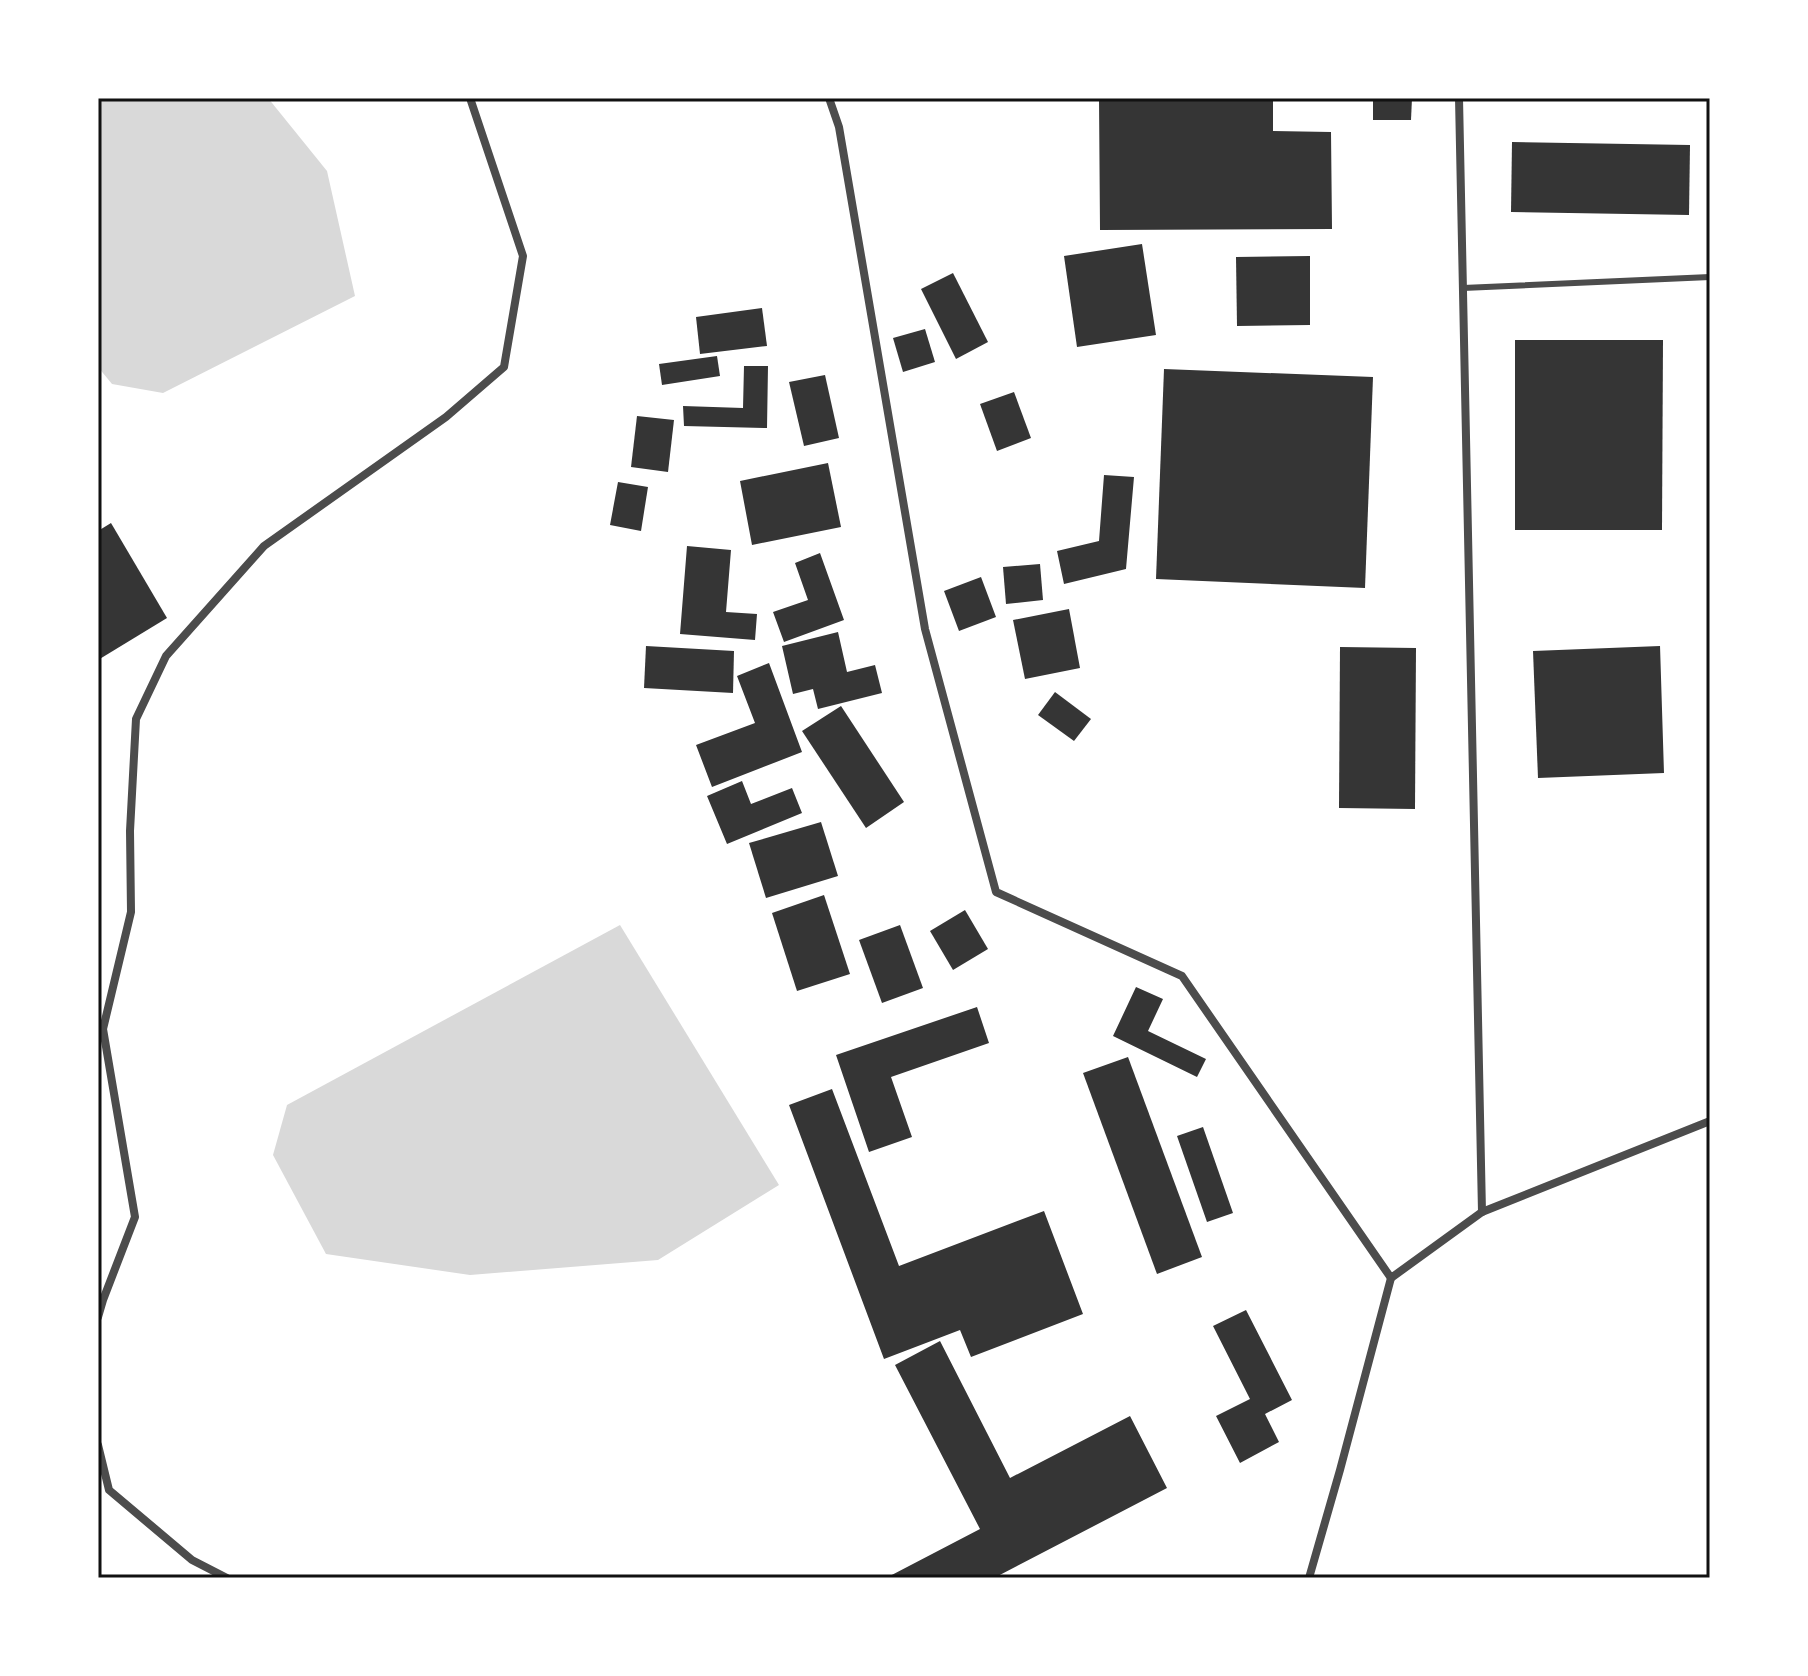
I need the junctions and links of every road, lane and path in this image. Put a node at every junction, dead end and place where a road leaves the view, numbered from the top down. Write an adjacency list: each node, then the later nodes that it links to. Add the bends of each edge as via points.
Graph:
1 (470, 98): 9 (street, via 523,256 504,367 446,417 264,546 166,656 136,719 131,912 103,1029 135,1217)
2 (829, 98): 8 (street, via 839,127 925,629 996,892 1182,976)
3 (1459, 98): 5 (street)
4 (1710, 277): 5 (lane)
5 (1463, 288): 7 (street)
6 (1710, 1121): 7 (street)
7 (1482, 1212): 8 (street)
8 (1391, 1278): 12 (street)
9 (98, 1317)
10 (98, 1445): 11 (street, via 109,1490 192,1560)
11 (227, 1578)
12 (1309, 1578)

